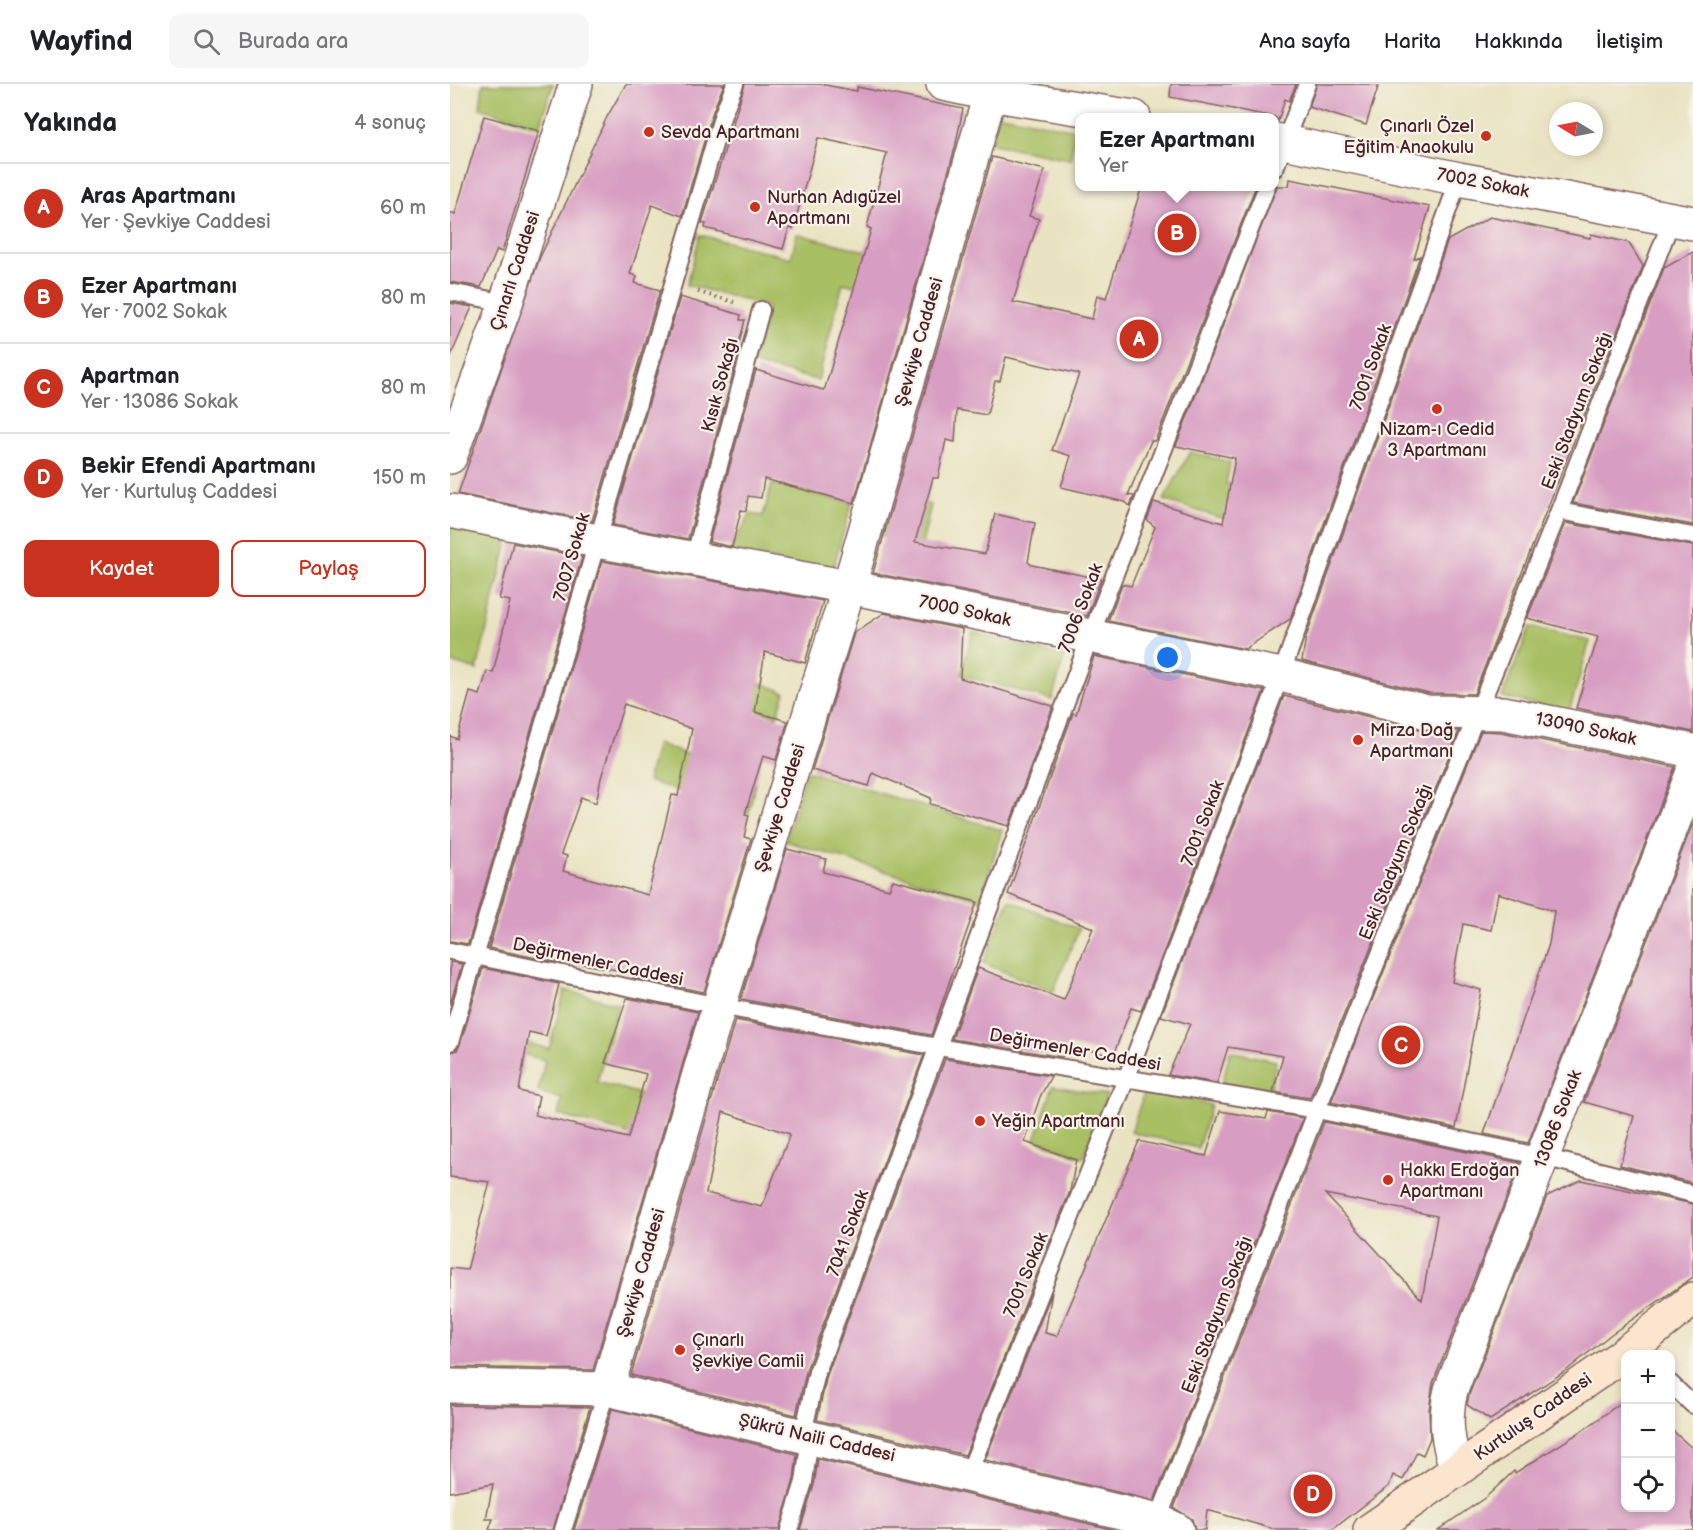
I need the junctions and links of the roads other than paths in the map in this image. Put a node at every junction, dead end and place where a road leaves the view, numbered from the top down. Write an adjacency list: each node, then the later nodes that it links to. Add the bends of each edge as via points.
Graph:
1 (576, 84): 13 (street, Çınarlı Caddesi)
2 (735, 84): 19 (lane, 7007 Sokak)
3 (943, 84): 5 (street)
4 (1307, 84): 7 (lane)
5 (991, 89): 6 (street); 21 (street, Şevkiye Caddesi)
6 (1114, 113)
7 (1279, 148)
8 (1279, 150): 9 (street, 7002 Sokak)
9 (1459, 179): 11 (street, 7002 Sokak); 23 (lane, 7001 Sokak)
10 (1265, 191): 22 (lane, 7006 Sokak)
11 (1682, 221): 17 (lane, Eski Stadyum Sokağı)
12 (450, 291): 13 (lane)
13 (506, 303): 15 (street, Çınarlı Caddesi)
14 (761, 310): 20 (lane, Kısık Sokağı)
15 (450, 457)
16 (450, 511): 19 (street, 7000 Sokak)
17 (1559, 511): 18 (lane); 24 (lane, Eski Stadyum Sokağı)
18 (1693, 536)
19 (597, 541): 20 (street, 7000 Sokak); 28 (lane, 7007 Sokak)
20 (694, 558): 21 (street, 7000 Sokak)
21 (849, 587): 22 (street, 7000 Sokak); 29 (street, Şevkiye Caddesi)
22 (1090, 637): 23 (street, 7000 Sokak); 31 (lane, 7006 Sokak)
23 (1281, 675): 24 (street, 7000 Sokak, via 1427,712); 32 (lane, 7001 Sokak)
24 (1479, 711): 25 (street, 13090 Sokak, via 1518,715); 33 (lane, Eski Stadyum Sokağı)
25 (1693, 751)
26 (1693, 772): 34 (street, 13086 Sokak)
27 (450, 951): 28 (lane, Değirmenler Caddesi)
28 (475, 957): 29 (lane, Değirmenler Caddesi); 30 (lane, 7007 Sokak)
29 (718, 1006): 31 (lane, Değirmenler Caddesi); 41 (street, Şevkiye Caddesi)
30 (450, 1042)
31 (938, 1047): 32 (lane, Değirmenler Caddesi); 43 (lane, 7041 Sokak, via 817,1372 807,1411)
32 (1126, 1078): 33 (lane, Değirmenler Caddesi); 45 (lane, 7001 Sokak)
33 (1317, 1110): 34 (lane, Değirmenler Caddesi); 46 (lane, Eski Stadyum Sokağı)
34 (1543, 1157): 35 (lane, Değirmenler Caddesi); 44 (street, 13086 Sokak, via 1451,1389 1446,1428)
35 (1693, 1194)
36 (1693, 1299): 37 (main road, Kurtuluş Caddesi)
37 (1639, 1350)
38 (1621, 1362): 44 (main road, Kurtuluş Caddesi)
39 (450, 1386): 41 (street, Şükrü Naili Caddesi)
40 (1675, 1387): 42 (lane)
41 (607, 1389): 43 (street, Şükrü Naili Caddesi); 47 (lane, Şevkiye Caddesi)
42 (1693, 1405)
43 (807, 1436): 45 (street, Şükrü Naili Caddesi); 48 (lane, 7041 Sokak, via 804,1482)
44 (1457, 1470): 49 (main road, Kurtuluş Caddesi)
45 (968, 1475): 46 (street, Şükrü Naili Caddesi)
46 (1163, 1527)
47 (563, 1530)
48 (789, 1530)
49 (1370, 1530)

